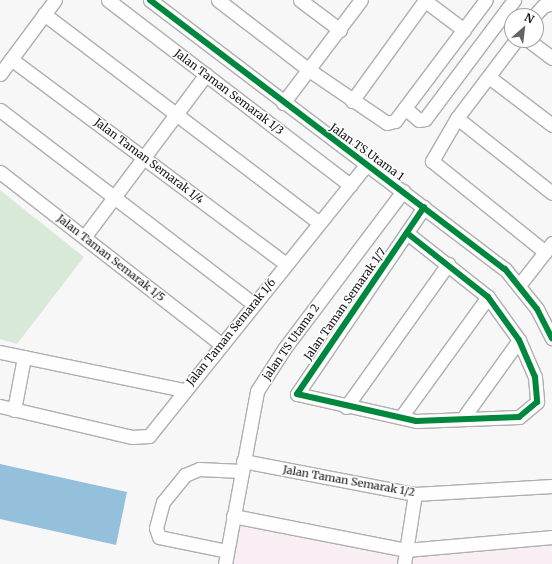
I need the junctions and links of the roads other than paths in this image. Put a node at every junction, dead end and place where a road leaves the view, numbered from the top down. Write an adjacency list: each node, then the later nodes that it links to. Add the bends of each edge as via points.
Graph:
1 (55, 0): 12 (street)
2 (108, 0): 21 (street, Jalan Taman Semarak 1/3)
3 (150, 0): 24 (street, Jalan TS Utama 1)
4 (218, 0): 19 (street)
5 (300, 0): 13 (street)
6 (361, 0): 13 (street)
7 (425, 0): 14 (street); 23 (street)
8 (486, 0): 14 (street)
9 (514, 0): 25 (street, via 425,119 419,120)
10 (552, 2): 11 (street)
11 (540, 8)
12 (44, 14): 17 (street); 27 (street)
13 (340, 30): 19 (street)
14 (464, 30): 25 (street)
15 (510, 48): 22 (street)
16 (539, 48): 18 (street)
17 (11, 58): 20 (street); 30 (street, Jalan Taman Semarak 1/4)
18 (552, 58)
19 (308, 70): 23 (street); 24 (street)
20 (0, 74)
21 (206, 74): 27 (street); 33 (street, Jalan Taman Semarak 1/3)
22 (489, 77): 28 (street); 29 (street)
23 (352, 101): 25 (street, via 387,123 395,121)
24 (284, 103): 31 (street, Jalan TS Utama 1)
25 (405, 108)
26 (0, 110): 36 (street)
27 (175, 115): 30 (street); 38 (street)
28 (458, 118): 35 (street); 41 (street, via 432,161)
29 (552, 125)
30 (142, 157): 36 (street); 42 (street, Jalan Taman Semarak 1/4)
31 (366, 164): 33 (street, Jalan Taman Semarak 1/6); 34 (street, Jalan TS Utama 1)
32 (0, 172): 40 (street, Jalan Taman Semarak 1/5)
33 (350, 184): 38 (street, Jalan Taman Semarak 1/6)
34 (403, 191): 37 (street, Jalan TS Utama 1); 58 (street, jalan TS Utama 2, via 266,374 253,404)
35 (552, 193)
36 (113, 197): 40 (street); 46 (street)
37 (424, 207): 39 (street, Jalan Taman Semarak 1/7); 44 (street, Jalan TS Utama 1)
38 (319, 223): 42 (street, Jalan Taman Semarak 1/6)
39 (407, 233): 43 (street); 54 (street, Jalan Taman Semarak 1/7, via 299,387 297,394 303,398)
40 (85, 236): 49 (street, Jalan Taman Semarak 1/5)
41 (549, 248): 44 (street)
42 (286, 264): 46 (street, Jalan Taman Semarak 1/6)
43 (448, 264): 45 (street); 54 (street)
44 (520, 284): 47 (street, Jalan TS Utama 1)
45 (488, 297): 48 (street); 56 (street)
46 (254, 304): 49 (street, Jalan Taman Semarak 1/6)
47 (552, 338)
48 (519, 340): 57 (street); 57 (street, via 535,377 537,402 519,417)
49 (221, 344): 52 (street, Jalan Taman Semarak 1/6)
50 (0, 352): 51 (street, Jalan Taman Semarak 1/6)
51 (24, 357): 52 (street, Jalan Taman Semarak 1/6); 55 (street)
52 (184, 390): 55 (street, via 149,436 132,437)
53 (0, 406): 55 (street)
54 (346, 407): 56 (street)
55 (14, 410)
56 (401, 417): 57 (street, via 416,421)
57 (463, 418)
58 (242, 466): 60 (street, Jalan Taman Semarak 1/2); 61 (street, jalan TS Utama 2); 64 (street, Jalan Taman Semarak 1/2, via 199,469 185,475 163,502 156,528 160,537)
59 (552, 486): 60 (street, Jalan Taman Semarak 1/2)
60 (415, 494): 63 (street)
61 (233, 516): 63 (street); 64 (street, jalan TS Utama 2)
62 (552, 537): 63 (street)
63 (406, 550): 65 (street)
64 (226, 558)
65 (404, 564)

